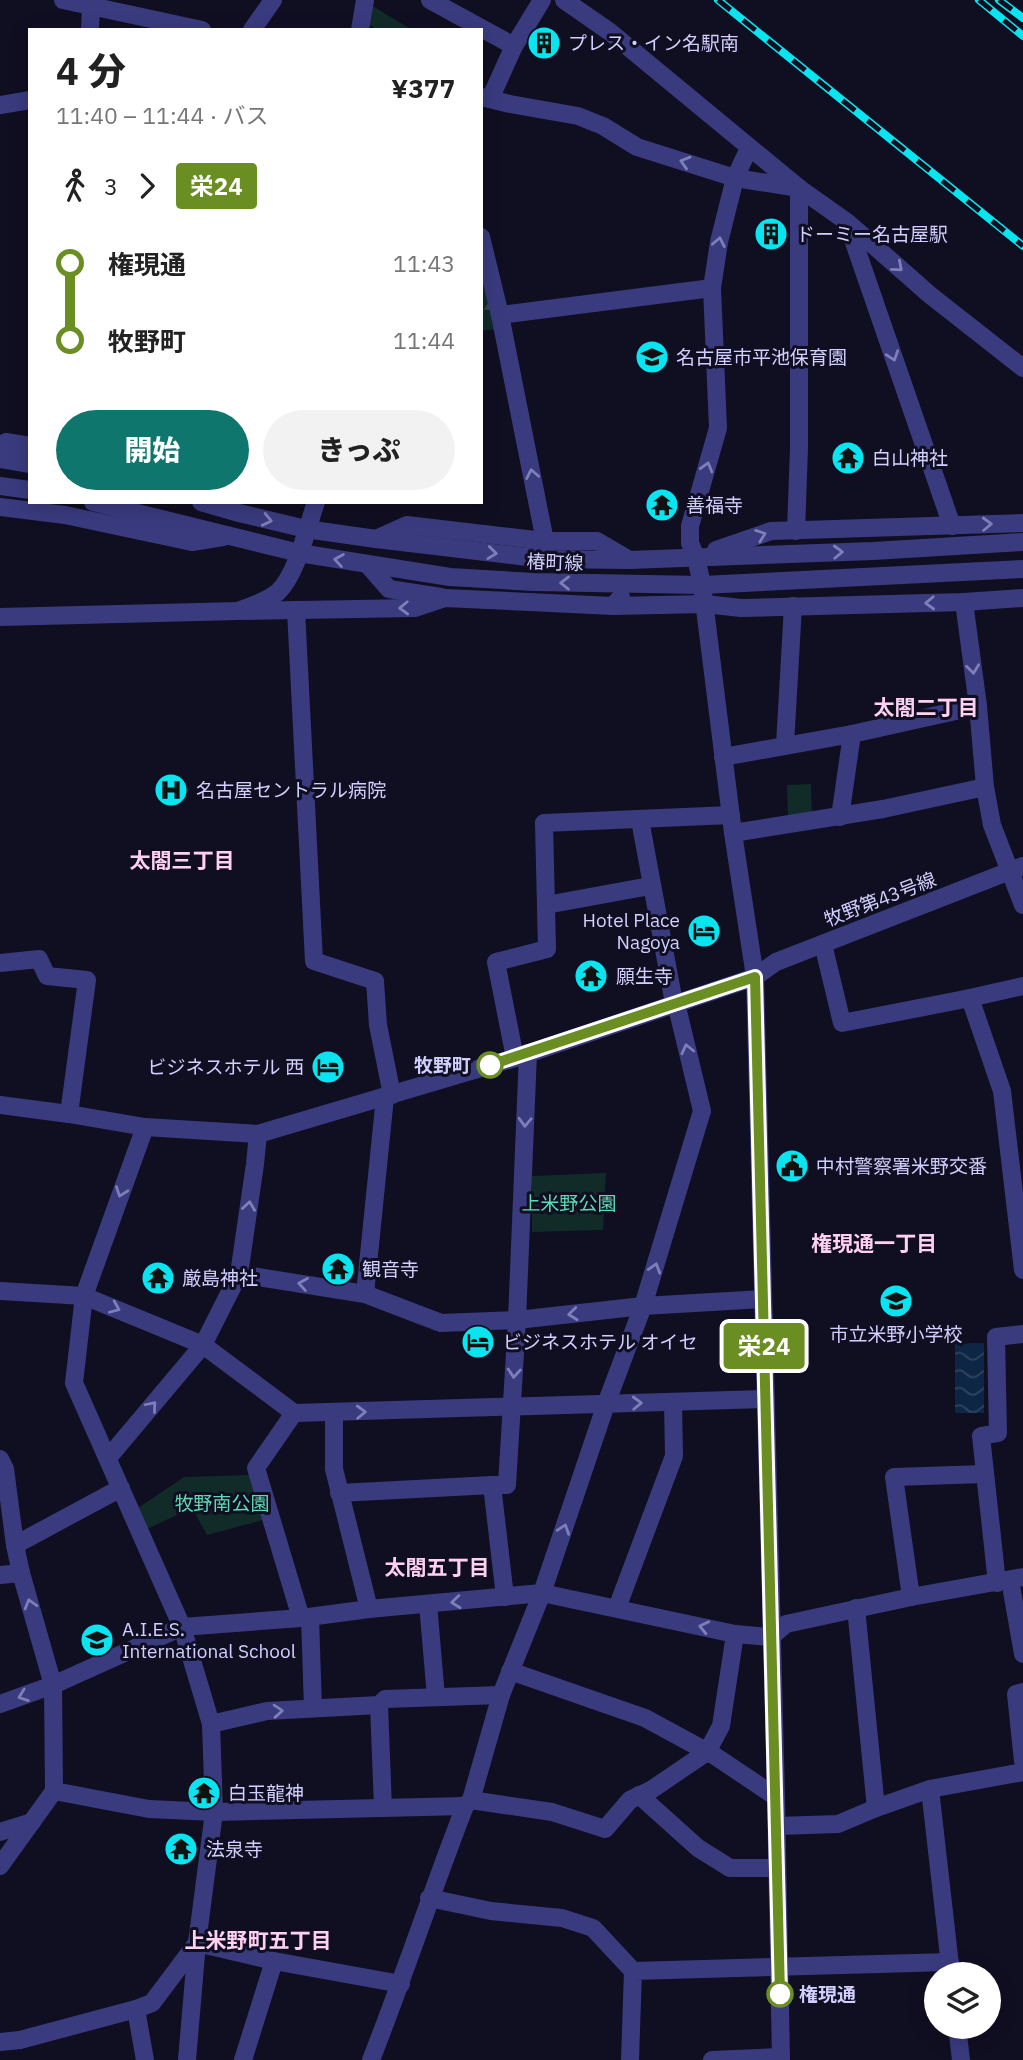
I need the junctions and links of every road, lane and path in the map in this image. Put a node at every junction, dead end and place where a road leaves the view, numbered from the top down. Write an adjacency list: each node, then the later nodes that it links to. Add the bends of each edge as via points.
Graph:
1 (63, 0): 7 (street)
2 (273, 0): 11 (street)
3 (365, 0): 12 (street)
4 (430, 0): 13 (street)
5 (542, 0): 15 (street)
6 (564, 0): 19 (street, via 610,32)
7 (91, 7): 8 (street); 9 (street)
8 (146, 9): 10 (street)
9 (90, 28)
10 (197, 28)
11 (253, 28)
12 (360, 28)
13 (481, 28)
14 (483, 29): 15 (street)
15 (514, 46): 16 (street)
16 (485, 98): 20 (street, one-way to 16, via 637,147 578,116)
17 (28, 100): 18 (street)
18 (0, 105)
19 (750, 148): 20 (street); 21 (street)
20 (735, 177): 21 (street); 24 (street, one-way to 20)
21 (799, 188): 22 (street); 41 (street)
22 (847, 222): 26 (street, one-way to 26); 39 (street, one-way to 39)
23 (483, 245): 25 (street)
24 (712, 288): 25 (street); 47 (street, one-way to 24, via 690,526 718,428)
25 (500, 315): 44 (street, one-way to 25)
26 (1023, 368)
27 (0, 445): 28 (street)
28 (28, 446)
29 (0, 459): 30 (street)
30 (28, 464)
31 (0, 486): 32 (street)
32 (28, 490)
33 (101, 504): 42 (street, 椿町線)
34 (212, 504): 37 (street, 椿町線)
35 (315, 504): 40 (street)
36 (0, 507): 42 (street, via 65,515 192,542)
37 (233, 508): 40 (street, 椿町線, one-way to 40)
38 (1023, 523): 39 (street, one-way to 38)
39 (952, 526): 41 (street)
40 (306, 528): 43 (street, 椿町線); 46 (street)
41 (796, 531): 47 (street, one-way to 41, via 771,531)
42 (230, 536): 46 (street, 椿町線)
43 (376, 539): 44 (street, via 407,525); 48 (street, 椿町線, one-way to 48, via 544,559)
44 (545, 541): 48 (street, via 597,541)
45 (1023, 542): 47 (street, 椿町線, one-way to 45)
46 (299, 553): 49 (street, 椿町線, one-way to 46); 61 (street, via 278,591)
47 (696, 557): 48 (street, 椿町線); 51 (street)
48 (629, 559)
49 (367, 564): 52 (street, 椿町線, one-way to 49, via 450,577); 53 (street, via 389,589)
50 (1023, 569): 51 (street, 椿町線)
51 (702, 584): 52 (street, 椿町線); 56 (street); 59 (street)
52 (633, 585): 57 (street)
53 (445, 598): 57 (street); 60 (street, one-way to 60, via 415,608)
54 (1023, 598): 55 (street)
55 (964, 602): 58 (street, one-way to 58); 63 (street, one-way to 63)
56 (705, 604): 57 (street); 59 (street); 66 (street)
57 (613, 606)
58 (793, 607): 59 (street); 65 (street)
59 (741, 608)
60 (296, 610): 61 (street); 83 (street, via 314,961 374,981)
61 (239, 611): 62 (street)
62 (0, 617)
63 (978, 706): 64 (street); 67 (street)
64 (852, 734): 65 (street); 69 (street)
65 (785, 745): 66 (street)
66 (723, 757): 68 (street)
67 (985, 787): 69 (street); 72 (street, via 992,825)
68 (731, 815): 70 (street); 71 (street)
69 (839, 817): 71 (street)
70 (639, 820): 73 (street); 74 (street, via 544,823)
71 (733, 833): 78 (street)
72 (1016, 869): 75 (street); 76 (street, 牧野第43号線)
73 (650, 886): 74 (street); 81 (street)
74 (546, 905): 82 (street, via 547,949 496,961)
75 (1023, 905)
76 (822, 944): 78 (street, 牧野第43号線, via 776,962); 80 (street, via 842,1023)
77 (0, 963): 85 (street, via 39,960 47,976 87,980)
78 (755, 977): 81 (street, 牧野第43号線); 93 (street)
79 (1023, 986): 80 (street)
80 (970, 998): 88 (street, via 1002,1091)
81 (675, 1003): 82 (street, 牧野第43号線); 94 (street, one-way to 81, via 702,1111)
82 (521, 1055): 83 (street, 牧野第43号線); 95 (street, one-way to 95)
83 (388, 1096): 87 (street, 牧野第43号線); 91 (street)
84 (0, 1105): 85 (street, 牧野第43号線)
85 (69, 1114): 86 (street, 牧野第43号線)
86 (145, 1127): 87 (street, 牧野第43号線); 92 (street, one-way to 92)
87 (258, 1134): 89 (street, one-way to 87)
88 (1023, 1270)
89 (239, 1274): 91 (street, one-way to 89); 97 (street)
90 (0, 1291): 92 (street)
91 (365, 1294): 95 (street, via 441,1323)
92 (84, 1296): 97 (street, one-way to 97); 104 (street, via 75,1383)
93 (763, 1299): 94 (street); 98 (street)
94 (643, 1306): 95 (street, one-way to 95); 100 (street)
95 (517, 1321): 101 (street, one-way to 101)
96 (1023, 1334): 106 (street, via 996,1338 998,1433 981,1436)
97 (202, 1345): 102 (street); 104 (street, one-way to 97)
98 (765, 1399): 99 (street); 124 (street)
99 (673, 1402): 100 (street, one-way to 99); 118 (street, via 674,1456)
100 (606, 1404): 101 (street); 114 (street, one-way to 100)
101 (511, 1407): 103 (street, one-way to 101); 107 (street, via 507,1485)
102 (294, 1413): 103 (street); 121 (street, via 256,1468)
103 (334, 1413): 109 (street)
104 (108, 1458): 108 (street)
105 (0, 1459): 110 (street)
106 (985, 1474): 113 (street); 116 (street, via 894,1478)
107 (492, 1485): 109 (street); 115 (street)
108 (121, 1488): 110 (street); 122 (street)
109 (339, 1493): 120 (street)
110 (15, 1545): 111 (street)
111 (21, 1573): 112 (street); 127 (street, one-way to 111)
112 (0, 1575)
113 (1010, 1580): 116 (street); 125 (street)
114 (542, 1593): 115 (street); 118 (street); 126 (street)
115 (505, 1597): 117 (street, one-way to 117)
116 (911, 1597): 119 (street)
117 (428, 1604): 120 (street); 130 (street)
118 (617, 1608): 123 (street, one-way to 118)
119 (856, 1608): 124 (street, via 786,1624); 144 (street)
120 (369, 1609): 121 (street)
121 (305, 1617): 122 (street); 133 (street)
122 (183, 1627): 127 (street); 134 (street)
123 (736, 1634): 124 (street); 135 (street, via 721,1726)
124 (771, 1637): 141 (street)
125 (1023, 1654)
126 (510, 1671): 129 (street); 135 (street, via 645,1718)
127 (53, 1685): 131 (street, one-way to 131); 139 (street)
128 (1023, 1692): 136 (street, via 1016,1694)
129 (501, 1695): 130 (street); 142 (street)
130 (436, 1697): 132 (street, via 385,1699)
131 (0, 1704)
132 (379, 1705): 133 (street); 143 (street)
133 (313, 1709): 134 (street, one-way to 133, via 267,1711)
134 (211, 1724): 145 (street)
135 (707, 1752): 140 (street); 141 (street)
136 (1023, 1761)
137 (1023, 1772): 138 (street)
138 (930, 1789): 144 (street); 154 (street)
139 (54, 1791): 145 (street, via 149,1809); 146 (street)
140 (639, 1795): 142 (street, via 605,1829 552,1812); 150 (street, via 698,1848 730,1868)
141 (776, 1797): 147 (street)
142 (468, 1803): 143 (street); 151 (street)
143 (383, 1808): 145 (street)
144 (876, 1808): 147 (street, via 838,1824)
145 (214, 1812): 152 (street)
146 (32, 1822): 148 (street); 149 (street)
147 (777, 1826): 150 (street)
148 (0, 1832)
149 (0, 1866)
150 (777, 1868): 155 (street)
151 (429, 1898): 157 (street, via 491,1912 562,1918 593,1928); 158 (street)
152 (197, 1943): 153 (street); 159 (street, via 152,2003); 164 (street)
153 (274, 1961): 158 (street); 165 (street)
154 (949, 1962)
155 (779, 1967): 156 (street); 157 (street); 162 (street)
156 (924, 1968)
157 (633, 1971): 167 (street)
158 (401, 1984): 166 (street)
159 (136, 2009): 161 (street); 163 (street)
160 (959, 2039): 169 (street)
161 (0, 2042)
162 (781, 2059): 168 (street)
163 (145, 2060)
164 (187, 2060)
165 (243, 2060)
166 (370, 2060)
167 (630, 2060)
168 (712, 2060)
169 (961, 2060)

